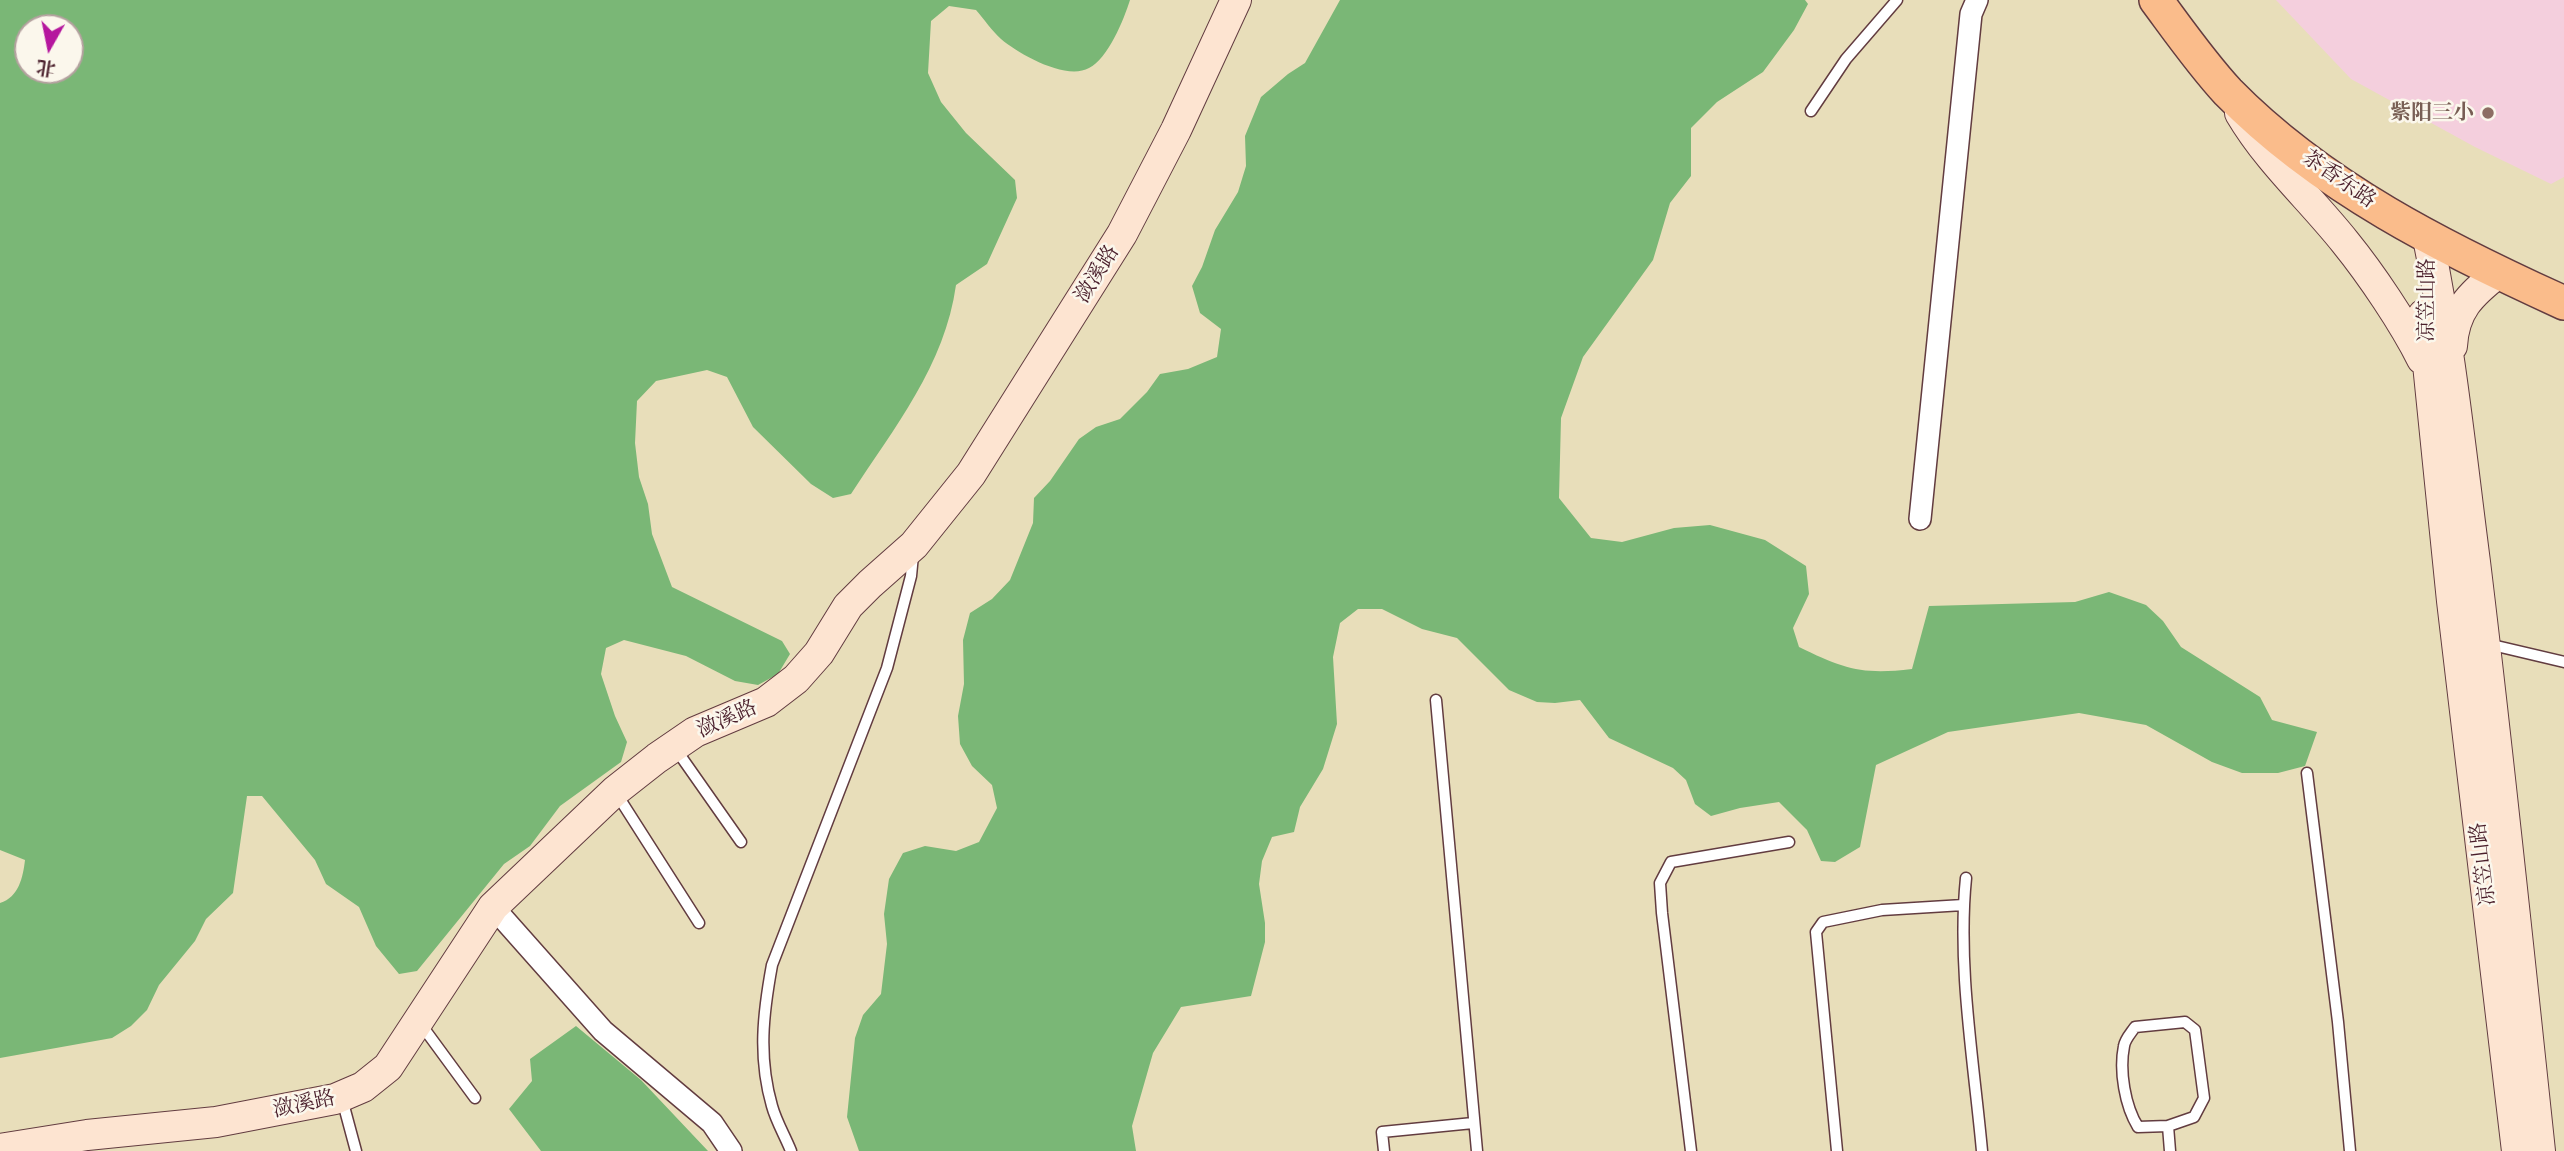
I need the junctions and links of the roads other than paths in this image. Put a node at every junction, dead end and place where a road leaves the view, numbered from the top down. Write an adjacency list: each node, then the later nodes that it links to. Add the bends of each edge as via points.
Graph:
1 (1236, 0): 12 (main road, 潋溪路, via 1122,234 971,474)
2 (1897, 0): 6 (lane, via 1846,59)
3 (1978, 0): 11 (street, via 1971,15)
4 (2156, 0): 5 (main road, 茶香东路)
5 (2228, 91): 7 (main road, 茶香东路, via 2339,181); 10 (main road, via 2276,165 2345,242)
6 (1811, 111)
7 (2428, 238): 8 (main road, 茶香东路); 10 (main road, 凉笠山路)
8 (2498, 273): 9 (main road, 茶香东路); 10 (main road, via 2460,311)
9 (2564, 303)
10 (2440, 376): 13 (main road, 凉笠山路); 42 (main road, 凉笠山路, via 2452,601)
11 (1920, 519)
12 (914, 545): 16 (main road, 潋溪路, via 848,606 819,653 796,679 766,702 695,732); 34 (lane, via 911,576 887,668 772,965 763,1013 764,1065 772,1107)
13 (2484, 643): 14 (lane); 43 (main road, 凉笠山路)
14 (2564, 662)
15 (1436, 700): 28 (lane)
16 (675, 748): 18 (main road, 潋溪路); 19 (lane)
17 (2307, 773): 41 (lane)
18 (615, 791): 23 (main road, 潋溪路); 24 (lane)
19 (741, 842)
20 (1789, 842): 37 (lane, via 1671,862 1660,883)
21 (1965, 878): 22 (lane)
22 (1963, 905): 38 (lane, via 1882,910 1823,922 1816,932); 39 (lane)
23 (493, 907): 25 (main road, 潋溪路); 33 (street, via 603,1031 712,1123)
24 (699, 923)
25 (418, 1021): 26 (main road, 潋溪路, via 388,1067 363,1087); 27 (lane)
26 (342, 1096): 30 (main road, 潋溪路); 32 (lane)
27 (475, 1098)
28 (1473, 1123): 35 (lane, via 1382,1132); 36 (lane)
29 (2168, 1126): 29 (lane, via 2194,1117 2204,1098 2194,1030 2185,1022 2135,1027 2124,1043 2122,1073 2132,1117 2138,1127); 40 (lane)
30 (89, 1143): 31 (main road, 潋溪路)
31 (0, 1149)
32 (356, 1151)
33 (731, 1151)
34 (791, 1151)
35 (1384, 1151)
36 (1477, 1151)
37 (1691, 1151)
38 (1837, 1151)
39 (1982, 1151)
40 (2170, 1151)
41 (2350, 1151)
42 (2517, 1151)
43 (2540, 1151)

